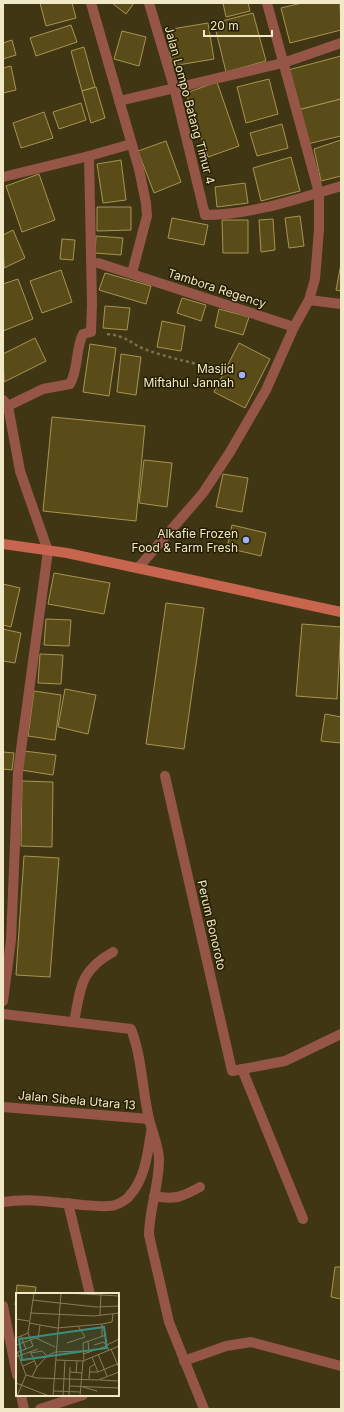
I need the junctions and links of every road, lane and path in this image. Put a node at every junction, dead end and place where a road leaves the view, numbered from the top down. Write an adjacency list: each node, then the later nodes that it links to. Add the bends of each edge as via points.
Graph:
1 (91, 3): 7 (street)
2 (149, 3): 6 (street, Jalan Lompo Batang Timur 4)
3 (267, 3): 5 (street)
4 (341, 43): 5 (street)
5 (283, 63): 6 (street); 12 (street)
6 (174, 87): 7 (street); 12 (street, Jalan Lompo Batang Timur 4, via 205,215 252,211)
7 (119, 101): 8 (street)
8 (131, 144): 9 (street); 14 (street, via 139,169 147,216)
9 (89, 156): 10 (street); 18 (street)
10 (3, 177)
11 (341, 186): 12 (street)
12 (319, 193): 15 (street, via 318,259 316,279)
13 (98, 263): 14 (street, Tambora Regency)
14 (132, 273): 17 (street, Tambora Regency)
15 (309, 300): 16 (street); 17 (street)
16 (341, 304)
17 (294, 327): 23 (street, via 266,390 203,493)
18 (91, 332): 19 (path, via 118,335 145,350); 20 (street, via 83,334 80,341 75,375 70,384 43,389)
19 (225, 371)
20 (5, 403): 22 (street, via 20,471)
21 (3, 544): 22 (main road)
22 (48, 551): 23 (main road); 27 (street, via 18,772 12,940)
23 (134, 568): 24 (main road)
24 (341, 612)
25 (165, 776): 31 (street, Perum Bonoroto, via 232,1071)
26 (113, 952): 29 (street, via 88,971 81,988)
27 (3, 1001)
28 (3, 1014): 29 (street)
29 (74, 1022): 33 (street, via 131,1029)
30 (341, 1034): 31 (street, via 285,1061)
31 (242, 1069): 38 (street)
32 (3, 1106): 33 (street, Jalan Sibela Utara 13)
33 (151, 1123): 35 (street, via 159,1159); 37 (street, via 146,1159 130,1196 116,1206)
34 (200, 1188): 35 (street, via 179,1198)
35 (154, 1196): 41 (street, via 148,1235 163,1304)
36 (3, 1202): 37 (street, via 33,1200)
37 (68, 1203): 39 (street)
38 (303, 1219)
39 (90, 1293)
40 (3, 1306): 43 (street)
41 (184, 1361): 42 (street, via 244,1342); 48 (street)
42 (341, 1366)
43 (16, 1370)
44 (21, 1396): 46 (street)
45 (80, 1396): 47 (street)
46 (24, 1409)
47 (40, 1409)
48 (204, 1409)

